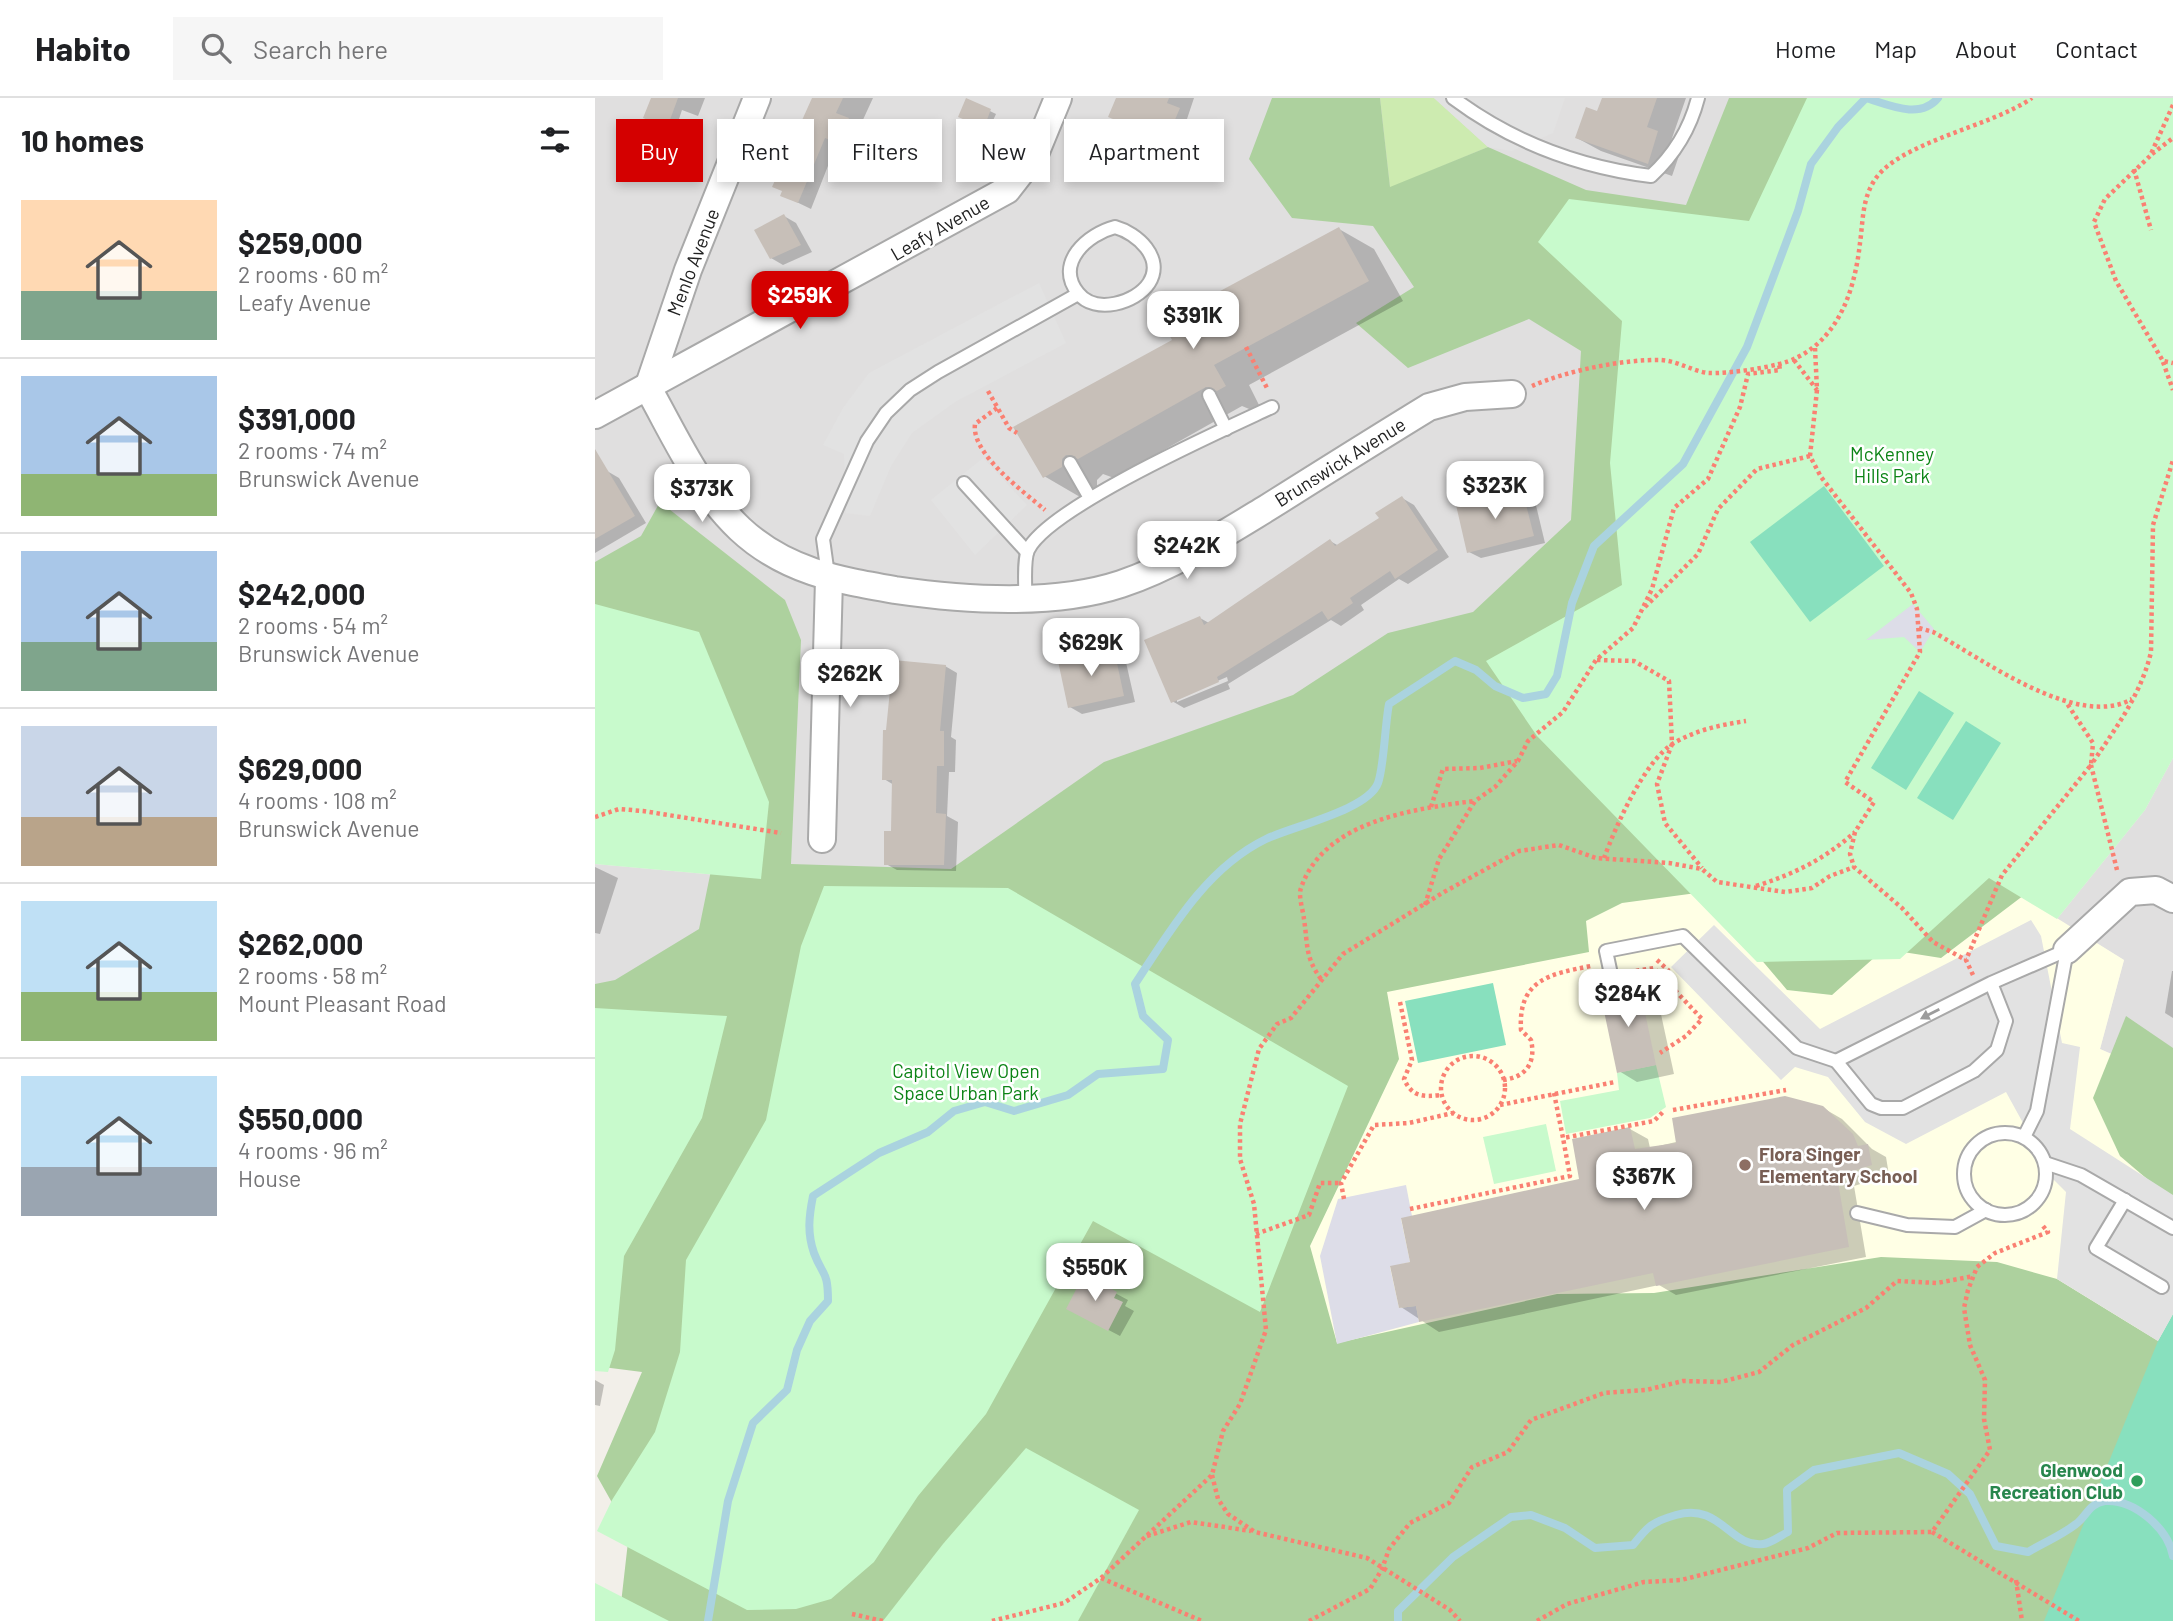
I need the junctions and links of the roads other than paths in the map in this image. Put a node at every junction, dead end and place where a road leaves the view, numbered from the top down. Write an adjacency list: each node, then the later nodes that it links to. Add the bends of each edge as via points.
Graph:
1 (757, 98): 6 (street, Menlo Avenue, via 688,270)
2 (1058, 98): 6 (street, Leafy Avenue, via 1035,154 1007,190)
3 (1453, 98): 4 (lane, via 1489,125 1546,150 1604,170 1651,176 1669,160 1692,122)
4 (1698, 98)
5 (1078, 294): 5 (lane, via 1091,303 1112,305 1149,285 1152,259 1144,243 1131,231 1115,227 1083,243 1071,267); 16 (lane, via 938,372 885,413 867,441 823,540)
6 (648, 388): 10 (street, Leafy Avenue); 16 (street, Brunswick Avenue, via 677,447 718,506 767,551)
7 (1512, 394): 17 (street, Brunswick Avenue, via 1465,397 1430,407 1221,536 1132,579 1093,591)
8 (1209, 395): 11 (lane)
9 (1272, 407): 11 (lane)
10 (595, 415)
11 (1226, 429): 14 (lane)
12 (1070, 463): 14 (lane)
13 (964, 483): 15 (lane)
14 (1090, 498): 15 (lane, via 1040,533)
15 (1027, 552): 17 (lane)
16 (829, 579): 17 (street, Brunswick Avenue, via 934,596); 18 (street)
17 (1025, 598)
18 (822, 839)
19 (2173, 899): 20 (street, via 2156,890 2130,892)
20 (2067, 950): 22 (lane); 24 (lane, via 2037,1111)
21 (1612, 979): 23 (lane, via 1606,951 1683,936 1797,1048)
22 (1991, 983): 23 (lane, one-way to 23); 23 (lane, via 2006,1021 2004,1037 1987,1062 1903,1108 1871,1104)
23 (1836, 1060)
24 (2024, 1137): 25 (lane, via 2039,1150); 27 (lane, via 1996,1133 1978,1144 1966,1161 1968,1189)
25 (2045, 1163): 26 (lane, via 2081,1175); 27 (lane, via 2045,1187 2027,1209 2007,1214)
26 (2125, 1200): 29 (lane); 30 (lane, via 2096,1248)
27 (1986, 1210): 28 (lane, via 1955,1227 1907,1225)
28 (1857, 1213)
29 (2173, 1228)
30 (2162, 1287)

